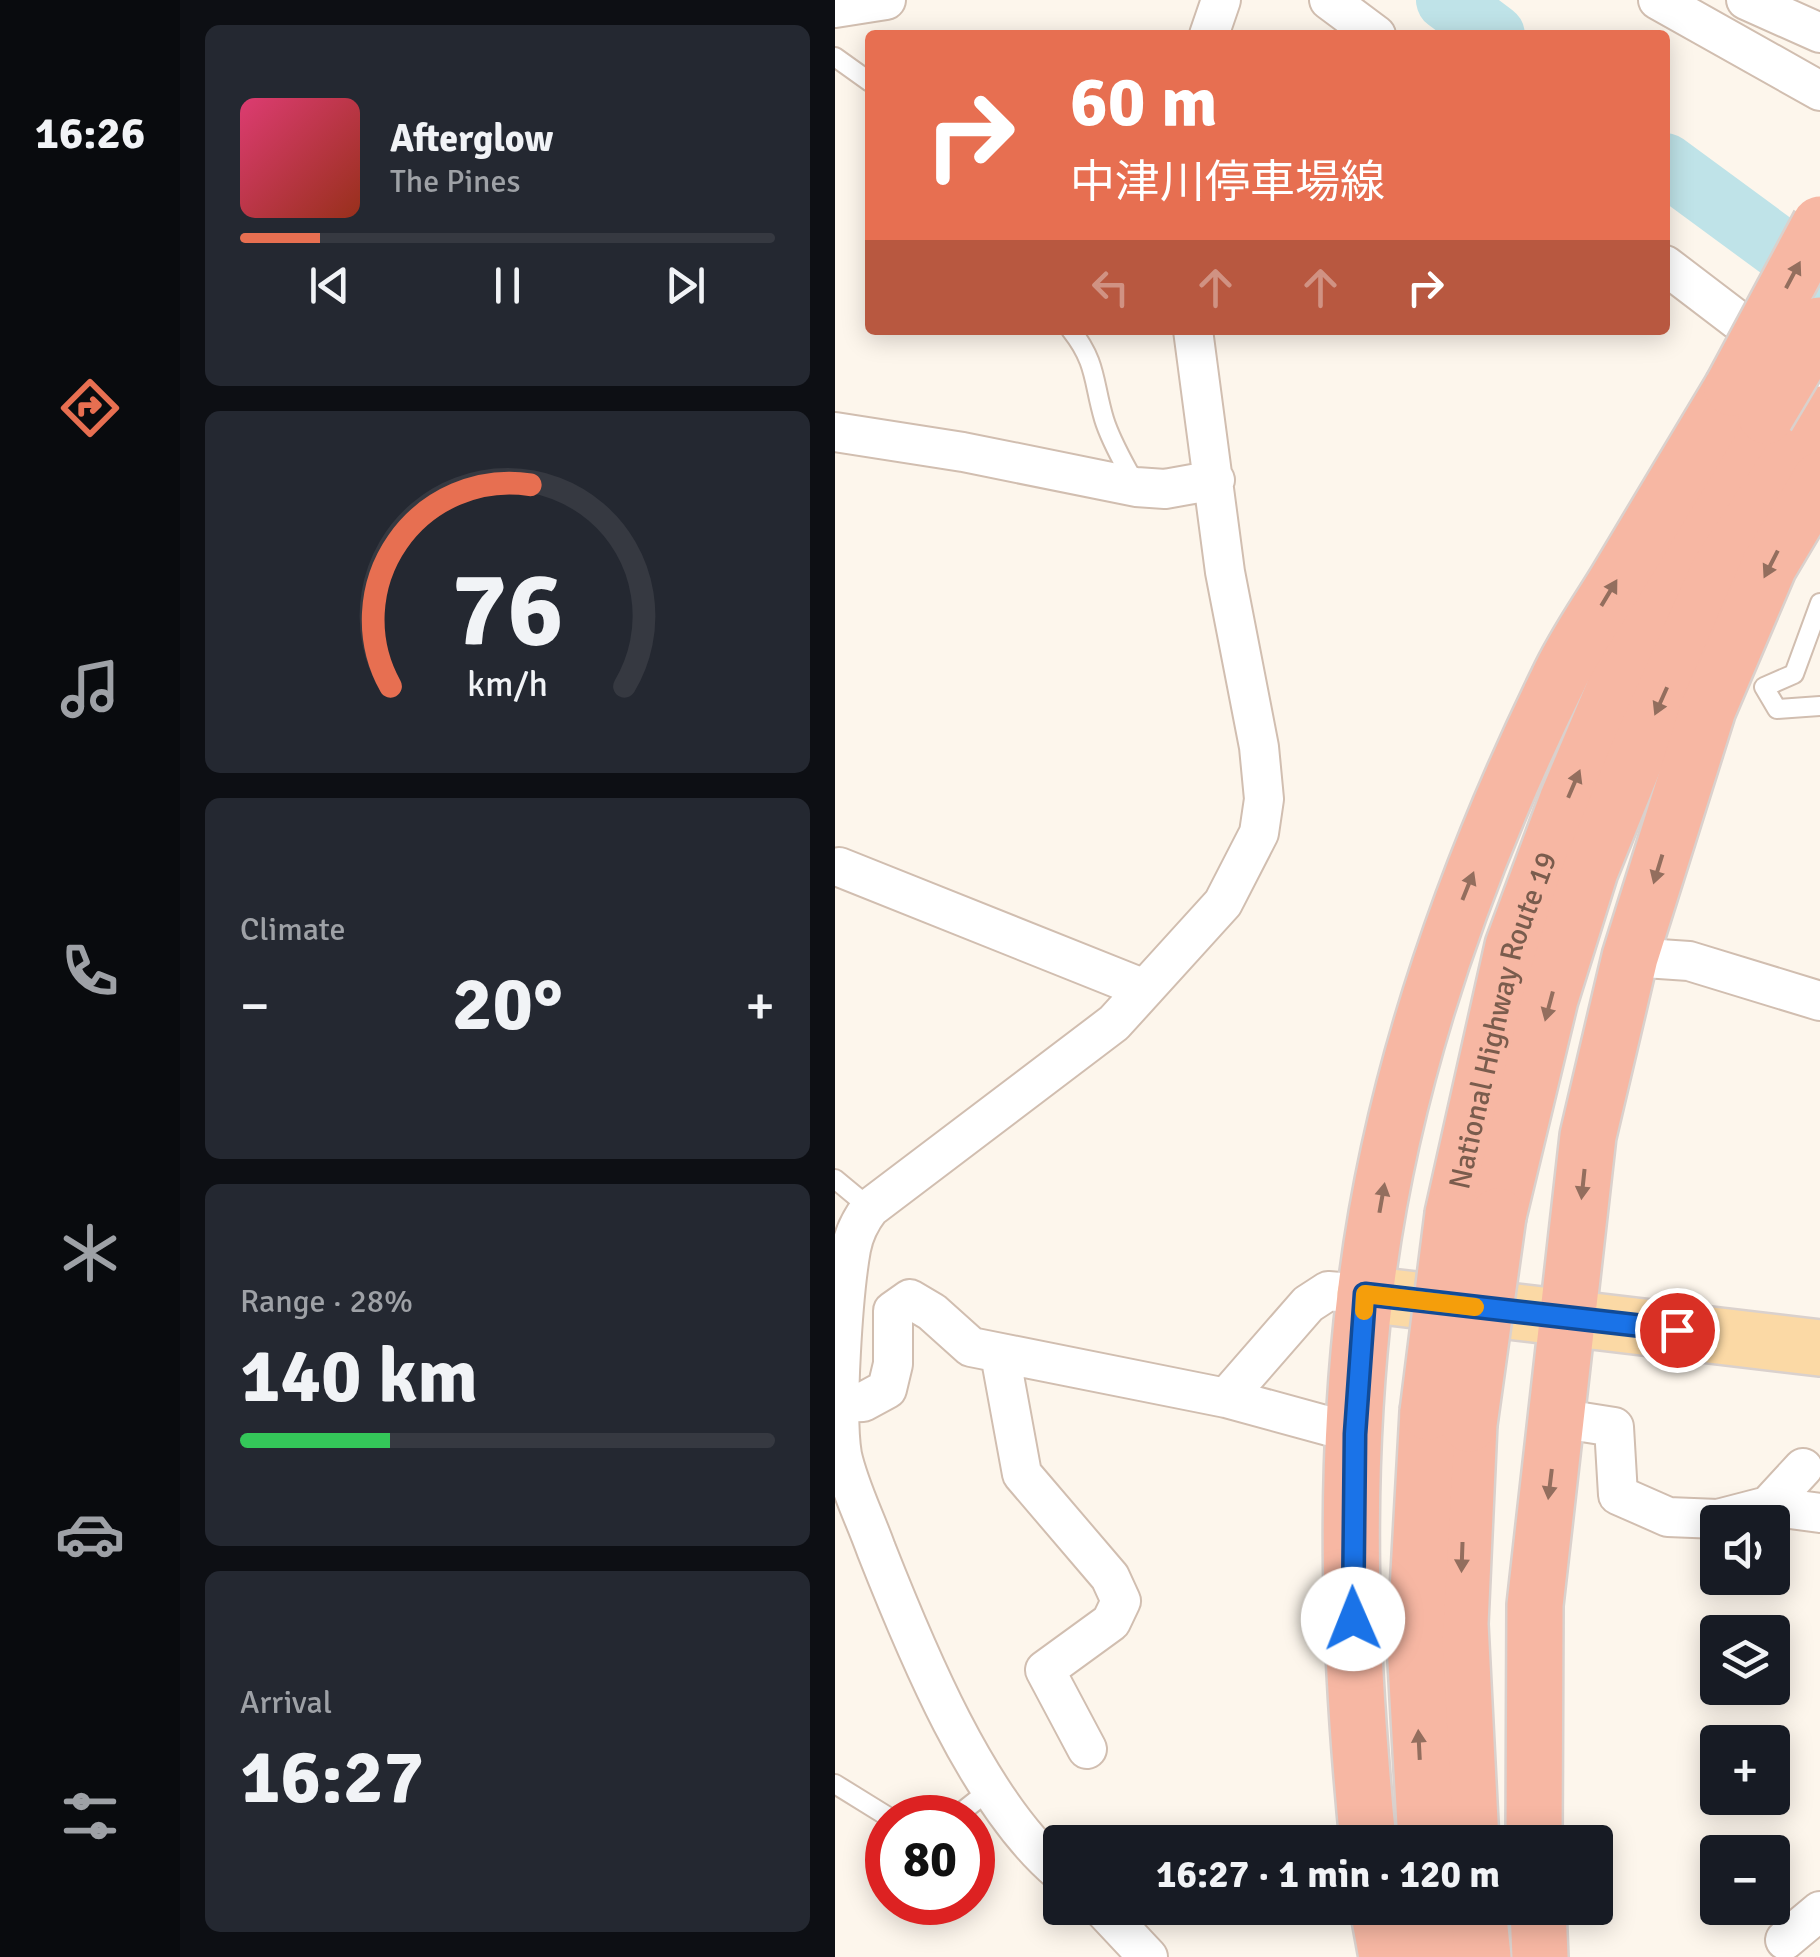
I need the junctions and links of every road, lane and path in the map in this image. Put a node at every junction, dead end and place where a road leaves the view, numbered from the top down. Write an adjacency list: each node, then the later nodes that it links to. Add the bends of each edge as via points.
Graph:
1 (886, 0): 6 (street)
2 (1221, 0): 7 (street)
3 (1329, 0): 8 (street)
4 (1658, 0): 12 (street)
5 (1746, 0): 9 (street)
6 (835, 8)
7 (1211, 30)
8 (1368, 30)
9 (1820, 32)
10 (835, 57): 11 (lane)
11 (865, 78)
12 (1820, 91)
13 (1820, 224): 18 (highway, one-way to 13, bridge)
14 (1670, 272): 18 (street)
15 (1820, 325): 18 (highway, National Highway Route 19, bridge)
16 (1075, 335): 21 (lane, via 1087,350 1111,438)
17 (1194, 335): 20 (street)
18 (1795, 419): 25 (highway, one-way to 25, via 1769,566 1708,710); 30 (highway, one-way to 18, via 1392,1142 1462,900 1559,676); 36 (highway, National Highway Route 19, bridge, via 1624,666 1513,946)
19 (835, 432): 21 (street)
20 (1215, 480): 21 (street); 26 (street, via 1264,799 1259,833 1223,903)
21 (1136, 488)
22 (1820, 602): 23 (lane, via 1794,674 1764,687 1777,709)
23 (1820, 706)
24 (839, 866): 26 (street)
25 (1630, 958): 27 (street, via 1689,961); 31 (highway, one-way to 31, via 1588,1136)
26 (1142, 988): 29 (street, via 1115,1023)
27 (1820, 1001)
28 (835, 1179): 29 (lane)
29 (870, 1208): 35 (street, via 851,1248)
30 (1365, 1294): 31 (main road); 34 (street, via 1328,1291 1308,1304); 38 (highway)
31 (1570, 1318): 32 (main road); 37 (highway)
32 (1820, 1348)
33 (1001, 1354): 34 (street); 35 (street, via 971,1347 910,1299 893,1312 887,1389 863,1402); 44 (street, via 1022,1474 1111,1578 1121,1600 1111,1622 1045,1670)
34 (1226, 1398): 38 (street)
35 (840, 1403): 46 (street, via 842,1455 886,1574 939,1694)
36 (1448, 1418): 50 (highway, National Highway Route 19, one-way to 36, via 1415,1644); 51 (highway, National Highway Route 19, one-way to 51)
37 (1557, 1418): 43 (street, via 1614,1427 1618,1495 1668,1517); 52 (highway, one-way to 52, via 1535,1605)
38 (1355, 1434): 49 (highway, via 1351,1583)
39 (1803, 1468): 40 (street)
40 (1768, 1505)
41 (1790, 1509): 42 (street)
42 (1820, 1513)
43 (1700, 1518)
44 (1087, 1749)
45 (835, 1784): 48 (lane)
46 (992, 1788): 47 (lane); 53 (street)
47 (983, 1795)
48 (865, 1803)
49 (1367, 1825)
50 (1425, 1825)
51 (1470, 1825)
52 (1535, 1825)
53 (1043, 1855)
54 (1820, 1911): 60 (street)
55 (1118, 1925): 61 (street)
56 (1381, 1925): 62 (highway)
57 (1435, 1925): 63 (highway)
58 (1480, 1925): 64 (highway)
59 (1538, 1925): 65 (highway)
60 (1785, 1940)
61 (1148, 1957)
62 (1387, 1957)
63 (1440, 1957)
64 (1483, 1957)
65 (1540, 1957)

